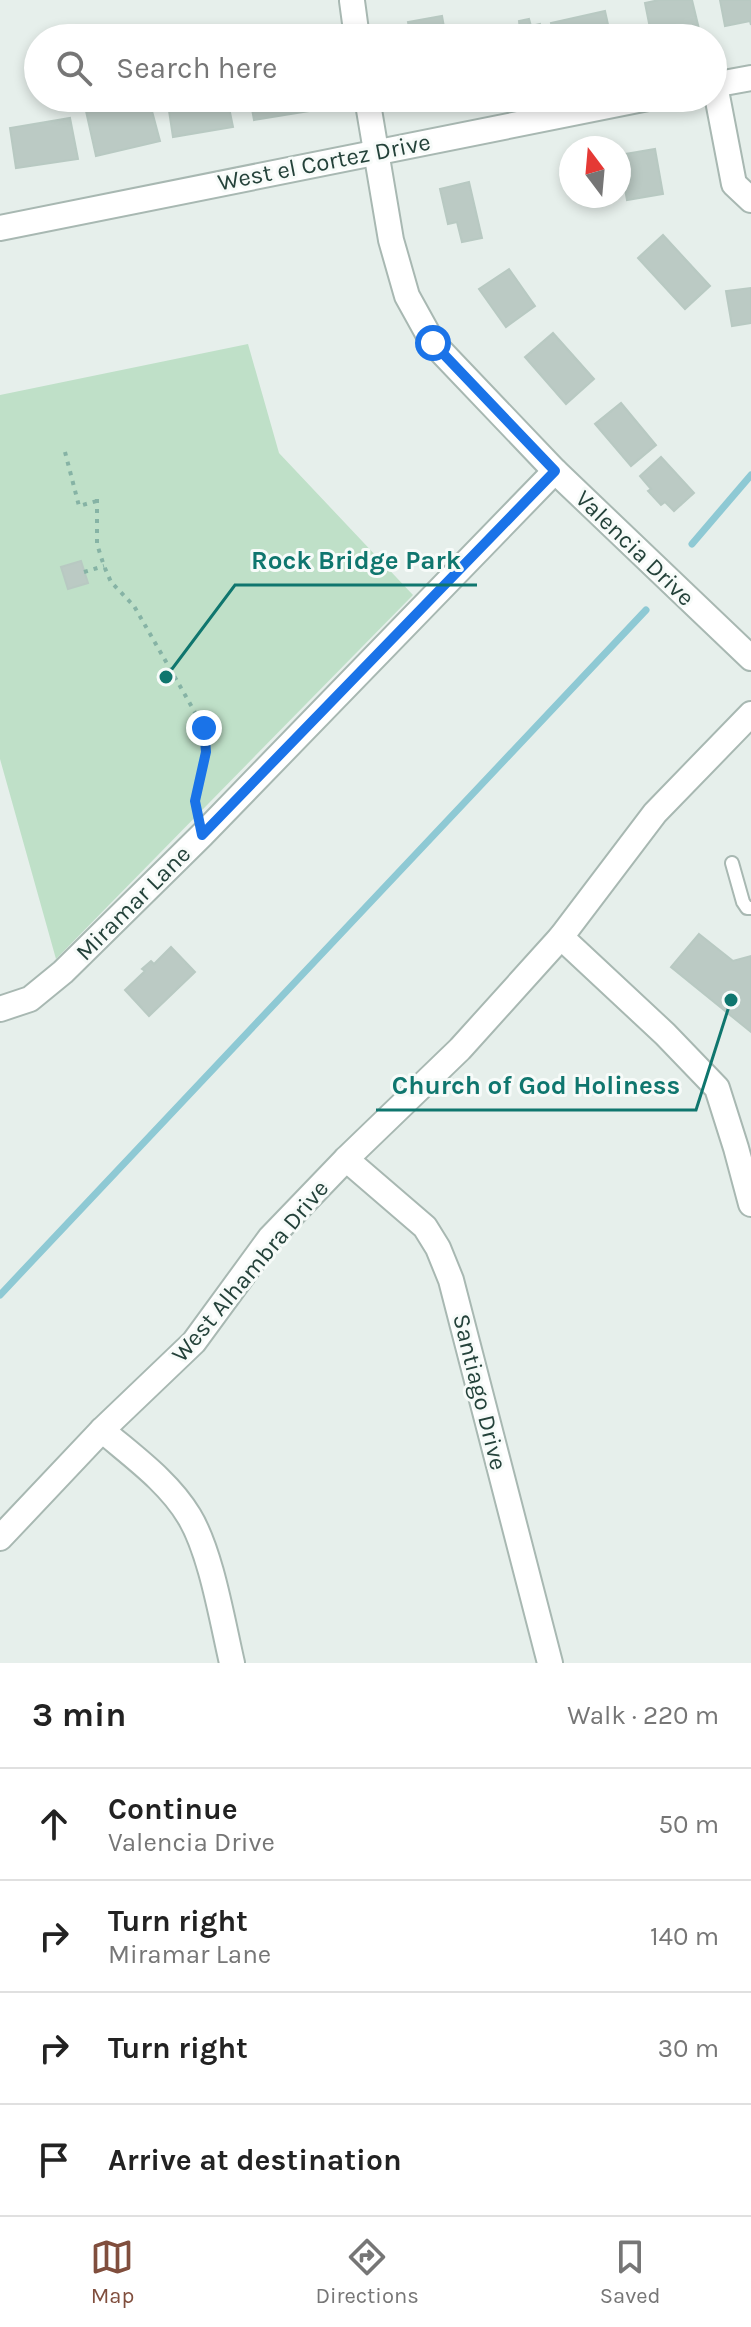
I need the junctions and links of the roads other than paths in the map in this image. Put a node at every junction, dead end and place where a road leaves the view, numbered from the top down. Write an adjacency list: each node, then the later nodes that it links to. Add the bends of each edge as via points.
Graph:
1 (352, 1): 2 (street)
2 (355, 24)
3 (751, 78): 4 (street)
4 (727, 83)
5 (369, 112): 8 (street, Valencia Drive)
6 (577, 112): 8 (street, West el Cortez Drive)
7 (719, 112): 9 (street, via 734,184)
8 (375, 152): 10 (street, West el Cortez Drive); 11 (street, Valencia Drive, via 407,296 433,343)
9 (751, 200)
10 (0, 228)
11 (555, 471): 12 (street, Valencia Drive); 17 (street, Miramar Lane, via 63,972 30,999)
12 (751, 658)
13 (751, 714): 16 (street, West Alhambra Drive, via 655,813)
14 (732, 863): 15 (lane, via 743,902)
15 (751, 908)
16 (561, 937): 18 (street, West Alhambra Drive, via 460,1049); 19 (street, via 717,1088)
17 (0, 1009)
18 (346, 1159): 20 (street, West Alhambra Drive, via 270,1238 194,1342); 23 (street, Santiago Drive, via 425,1227 445,1261)
19 (751, 1204)
20 (102, 1430): 21 (street, West Alhambra Drive); 22 (street, via 159,1480 189,1516 207,1560)
21 (0, 1538)
22 (232, 1663)
23 (550, 1663)

